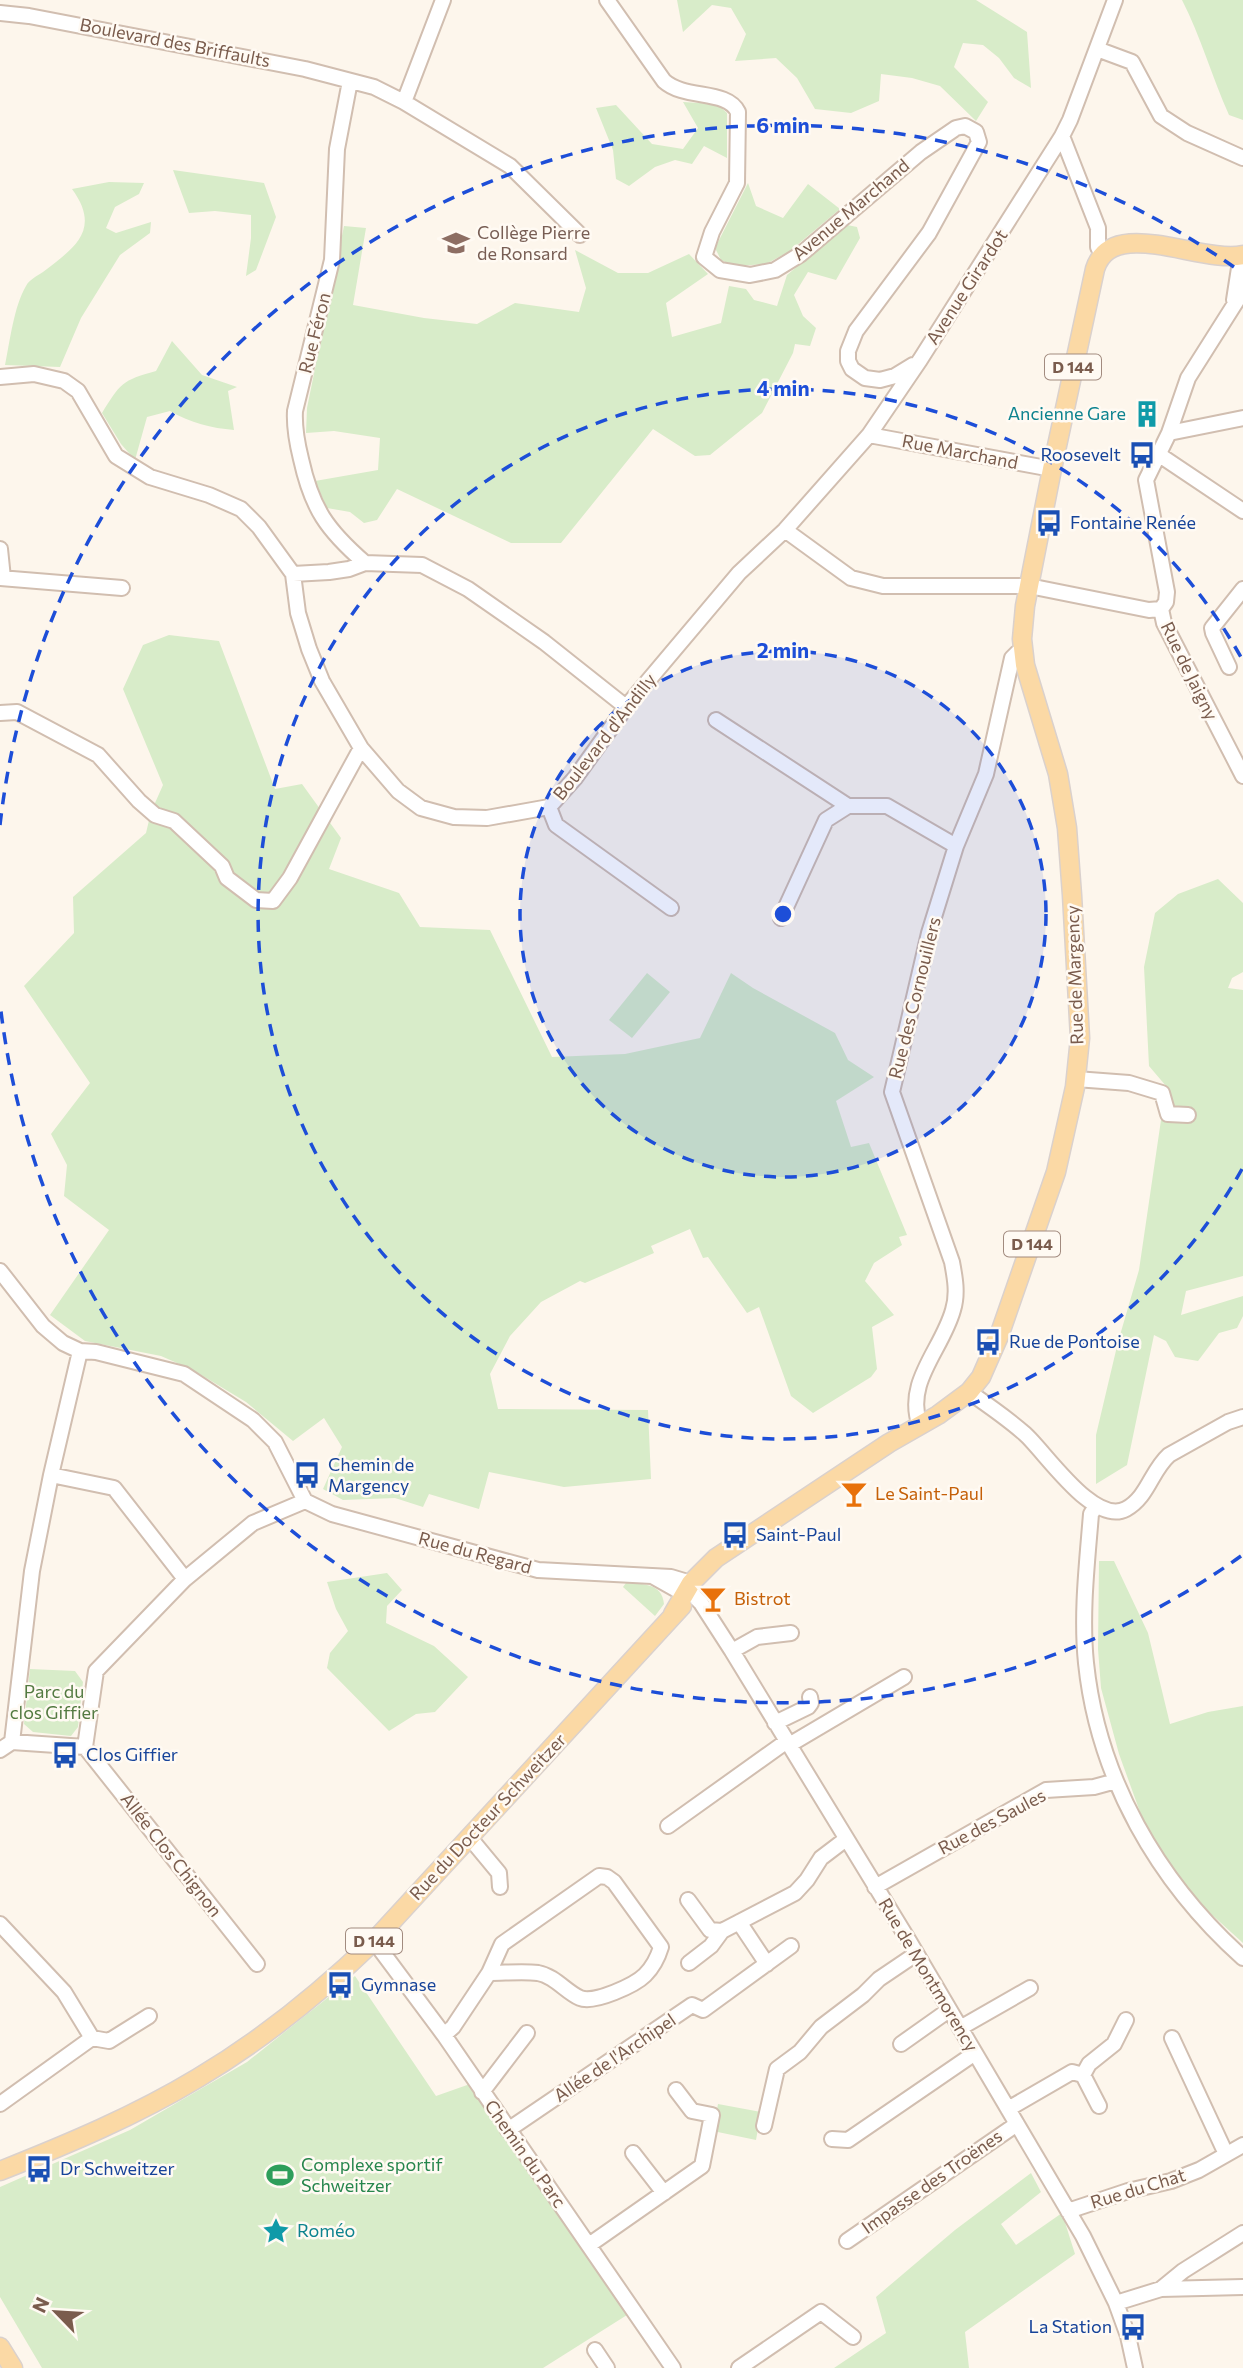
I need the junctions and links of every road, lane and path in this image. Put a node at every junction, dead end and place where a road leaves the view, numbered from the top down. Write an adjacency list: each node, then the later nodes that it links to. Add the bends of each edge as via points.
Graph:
1 (443, 0): 7 (street)
2 (607, 0): 15 (street, Avenue Marchand, via 673,89 724,99 738,112 737,183 704,257 720,270 750,275 775,270 801,254 945,134 965,126 976,132 979,142 929,233 856,331 848,351 848,361 857,374 880,380)
3 (1115, 0): 5 (street, Avenue Girardot)
4 (0, 13): 6 (street, Boulevard des Briffaults, via 238,54)
5 (1097, 49): 8 (street, Avenue Girardot); 9 (street, via 1132,62 1161,116)
6 (349, 81): 7 (street, Boulevard des Briffaults); 25 (street, Rue Féron, via 337,149 332,260 294,426 306,482 323,519)
7 (408, 104): 10 (street, Boulevard des Briffaults, via 510,166)
8 (1062, 136): 11 (street, via 1098,229); 15 (street, Avenue Girardot)
9 (1243, 158)
10 (580, 235)
11 (1102, 254): 12 (main road, via 1132,242); 21 (main road, D 144)
12 (1242, 263): 14 (street)
13 (1243, 291): 14 (street)
14 (1230, 311): 18 (street, via 1188,378)
15 (920, 360): 19 (street, Avenue Girardot)
16 (0, 377): 26 (street, Boulevard d'Andilly, via 34,374 64,381 78,391 116,456 150,477 241,509)
17 (1243, 418): 18 (street)
18 (1169, 432): 20 (street)
19 (869, 435): 21 (street, Rue Marchand); 23 (street, Avenue Girardot)
20 (1158, 454): 22 (street); 31 (street, via 1146,480 1167,592)
21 (1052, 469): 28 (main road, D 144)
22 (1243, 512)
23 (785, 530): 28 (street, via 851,578 883,586); 34 (street, Boulevard d'Andilly, via 739,573)
24 (0, 549): 27 (street)
25 (365, 563): 26 (street); 34 (street, via 422,565 453,580 544,642)
26 (293, 574): 37 (street, Boulevard d'Andilly, via 309,649)
27 (1, 578): 29 (street)
28 (1029, 586): 31 (street, Rue de Jaigny); 32 (main road, Rue de Margency / D 144)
29 (122, 588)
30 (1243, 589): 33 (street, via 1212,628)
31 (1161, 609): 38 (street, Rue de Jaigny)
32 (1023, 651): 41 (street, Rue des Cornouillers, via 1012,658 986,774); 44 (main road, Rue de Margency / D 144, via 1058,774 1067,828 1079,1010)
33 (1229, 667)
34 (625, 708): 40 (street, Boulevard d'Andilly)
35 (0, 713): 37 (street, via 18,712 99,755 139,801 155,815 174,821 222,866 228,878 256,900 273,901 290,878)
36 (716, 720): 39 (street)
37 (361, 748): 40 (street, Boulevard d'Andilly, via 398,792 437,814 487,818)
38 (1243, 776)
39 (848, 806): 41 (street, via 887,806); 43 (street, via 826,820)
40 (549, 807): 42 (street, via 556,825)
41 (957, 846): 50 (street, Rue des Cornouillers, via 929,933 892,1092 956,1282 943,1339 919,1381 915,1409)
42 (671, 908)
43 (781, 918)
44 (1076, 1079): 45 (street, via 1129,1083 1162,1093 1168,1114); 48 (main road, Rue de Margency / D 144, via 1050,1191 999,1336)
45 (1188, 1115)
46 (0, 1271): 47 (street, via 43,1326)
47 (80, 1351): 51 (street); 52 (street, via 184,1374 217,1394 275,1442)
48 (969, 1392): 50 (main road, D 144); 53 (street, via 1027,1436)
49 (1243, 1418): 53 (street, via 1169,1455 1137,1502 1107,1512)
50 (920, 1426): 55 (main road, D 144, via 716,1558)
51 (51, 1475): 54 (street, via 114,1488); 62 (street)
52 (305, 1501): 54 (street, via 253,1523); 55 (street, Rue du Regard, via 332,1514 538,1570 671,1577)
53 (1096, 1506): 64 (street, via 1091,1514 1085,1580 1086,1663)
54 (185, 1578): 63 (street, via 96,1671)
55 (690, 1591): 57 (street, Rue de Montmorency); 66 (main road, Rue du Docteur Schweitzer / D 144)
56 (791, 1633): 57 (street, via 757,1637)
57 (732, 1651): 60 (street, Rue de Montmorency)
58 (904, 1677): 61 (street)
59 (810, 1697): 60 (street, via 808,1707)
60 (775, 1723): 61 (street, Rue de Montmorency)
61 (788, 1743): 65 (street); 67 (street, Rue de Montmorency)
62 (6, 1746): 63 (street)
63 (85, 1747): 79 (street, Allée Clos Chignon)
64 (1116, 1780): 68 (street, Rue des Saules, via 1094,1787 1046,1790); 77 (street, via 1167,1876)
65 (668, 1826)
66 (470, 1838): 69 (street, via 499,1873); 74 (main road, Rue du Docteur Schweitzer / D 144)
67 (846, 1839): 68 (street, Rue de Montmorency); 71 (street, via 821,1858 795,1893)
68 (875, 1887): 76 (street, Rue de Montmorency)
69 (500, 1888)
70 (688, 1900): 73 (street, via 710,1930)
71 (739, 1922): 73 (street); 80 (street)
72 (0, 1924): 89 (street, via 64,1992)
73 (722, 1931): 78 (street)
74 (374, 1941): 88 (street, Chemin du Parc); 106 (main road, Rue du Docteur Schweitzer / D 144, via 293,2012 197,2079 123,2119)
75 (791, 1947): 80 (street, Allée de l'Archipel)
76 (916, 1954): 83 (street, Rue de Montmorency); 100 (street, via 821,2027 777,2070)
77 (1243, 1958)
78 (690, 1963)
79 (257, 1964)
80 (767, 1964): 101 (street, Allée de l'Archipel, via 703,2010 692,2005)
81 (489, 1973): 81 (street, via 502,1944 599,1876 614,1882 661,1947 639,1980 593,2000 582,1999 538,1973); 88 (street)
82 (1030, 1988): 86 (street)
83 (949, 2010): 86 (street, Rue de Montmorency); 91 (street)
84 (149, 2016): 89 (street, via 109,2042)
85 (1126, 2020): 93 (street, via 1114,2044 1089,2064)
86 (960, 2028): 92 (street, Rue de Montmorency)
87 (527, 2033): 95 (street)
88 (444, 2035): 95 (street, Chemin du Parc)
89 (92, 2038): 96 (street)
90 (1172, 2038): 105 (street)
91 (901, 2044)
92 (975, 2053): 98 (street, Rue de Montmorency); 102 (street, via 848,2140)
93 (1083, 2075): 97 (street); 98 (street, via 1072,2072)
94 (676, 2090): 107 (street, via 692,2111 712,2115 702,2166)
95 (482, 2092): 101 (street, Chemin du Parc)
96 (0, 2104)
97 (1099, 2105)
98 (1008, 2109): 99 (street, Rue de Montmorency)
99 (1017, 2124): 108 (street, Rue de Montmorency); 110 (street, Impasse des Troënes)
100 (764, 2126)
101 (508, 2130): 111 (street, Chemin du Parc)
102 (832, 2139)
103 (1243, 2145): 105 (street, Rue du Chat)
104 (633, 2153): 107 (street)
105 (1226, 2154): 108 (street, Rue du Chat, via 1171,2181)
106 (0, 2171)
107 (664, 2193): 111 (street)
108 (1068, 2211): 114 (street, Rue de Montmorency)
109 (1243, 2233): 113 (street)
110 (847, 2241)
111 (589, 2245): 120 (street, Chemin du Parc)
112 (1243, 2287): 113 (street)
113 (1161, 2289): 114 (street)
114 (1116, 2303): 122 (street, Rue de Montmorency)
115 (853, 2337): 121 (street, via 821,2312)
116 (1, 2348): 118 (main road)
117 (595, 2350): 119 (street)
118 (13, 2368)
119 (607, 2368)
120 (674, 2368)
121 (739, 2368)
122 (1135, 2368)

